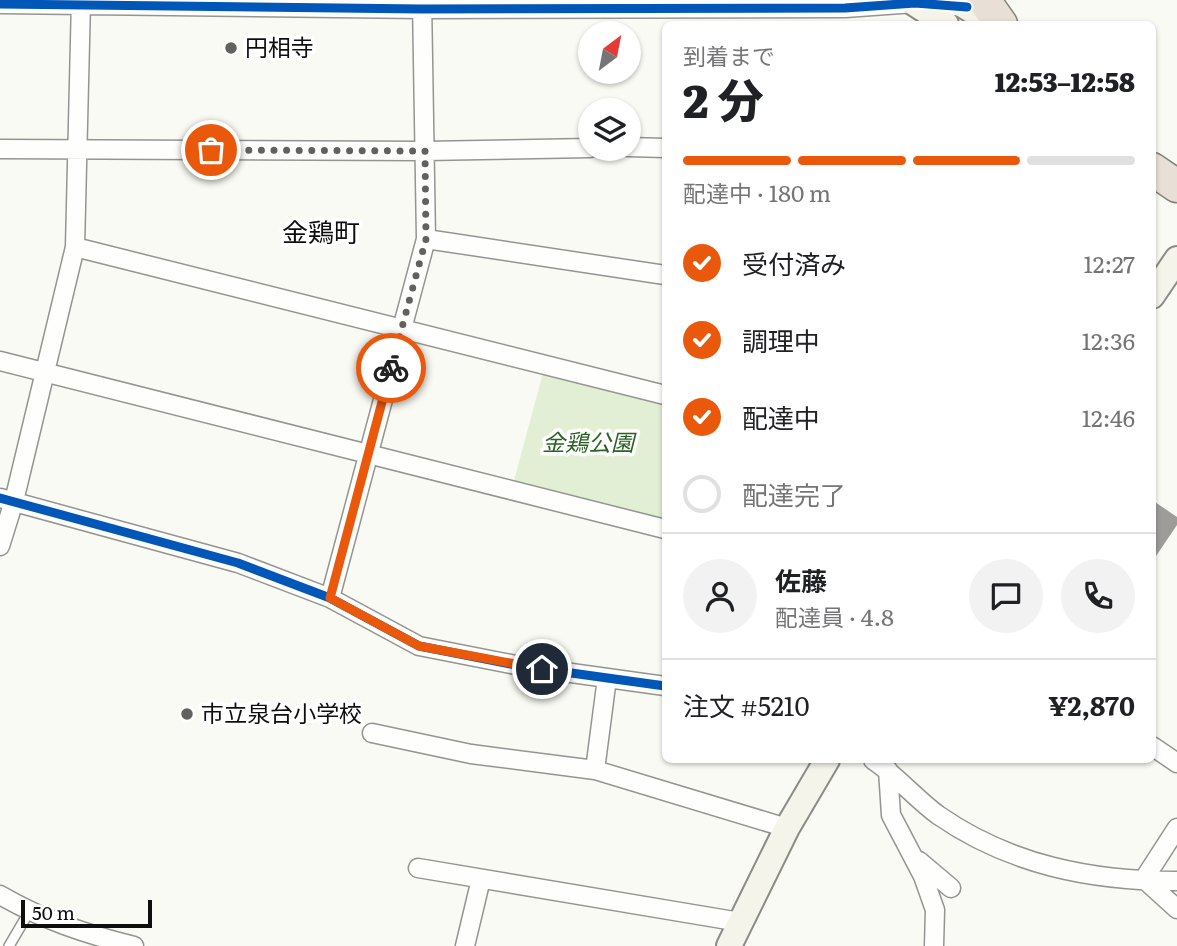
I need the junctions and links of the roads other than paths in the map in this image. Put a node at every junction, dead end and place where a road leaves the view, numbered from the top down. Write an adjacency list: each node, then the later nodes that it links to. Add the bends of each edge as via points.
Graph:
1 (81, 2): 3 (street); 4 (street); 13 (street)
2 (912, 2): 4 (street, via 845,8); 5 (street)
3 (0, 4)
4 (422, 5): 14 (street)
5 (965, 10): 6 (street); 7 (highway)
6 (987, 21)
7 (993, 21)
8 (641, 147): 11 (street)
9 (1156, 147): 15 (highway)
10 (578, 148): 14 (street)
11 (662, 148)
12 (0, 149): 13 (street)
13 (77, 150): 14 (street); 19 (street)
14 (425, 151): 18 (street)
15 (1177, 160)
16 (1156, 172): 17 (highway)
17 (1177, 187)
18 (426, 239): 21 (street); 23 (street)
19 (75, 247): 23 (street); 25 (street)
20 (1177, 260): 22 (street)
21 (662, 275)
22 (1156, 290)
23 (401, 328): 26 (street); 27 (street)
24 (0, 361): 25 (street)
25 (45, 372): 27 (street); 28 (street)
26 (662, 394)
27 (370, 455): 29 (street); 31 (street)
28 (7, 499): 30 (street); 31 (street, via 238,563)
29 (662, 529)
30 (0, 546)
31 (330, 598): 32 (street, via 419,646)
32 (607, 678): 33 (street); 39 (street)
33 (662, 686)
34 (372, 733): 39 (street, via 471,754)
35 (1156, 749): 37 (street)
36 (825, 763): 40 (street)
37 (1177, 763)
38 (880, 765): 42 (street, via 891,815); 45 (street, via 937,814 990,846 1023,860 1087,874)
39 (595, 770): 40 (street)
40 (787, 828): 51 (street)
41 (1177, 828): 45 (street)
42 (913, 857): 47 (street); 56 (street, via 935,911)
43 (418, 868): 44 (street)
44 (481, 879): 51 (street); 54 (street)
45 (1144, 879): 46 (street); 49 (street)
46 (1177, 881)
47 (951, 888)
48 (0, 895): 50 (street)
49 (1177, 909)
50 (29, 912): 52 (lane); 53 (street, via 82,933)
51 (740, 922): 55 (street)
52 (9, 946)
53 (134, 946)
54 (465, 946)
55 (729, 946)
56 (934, 946)

